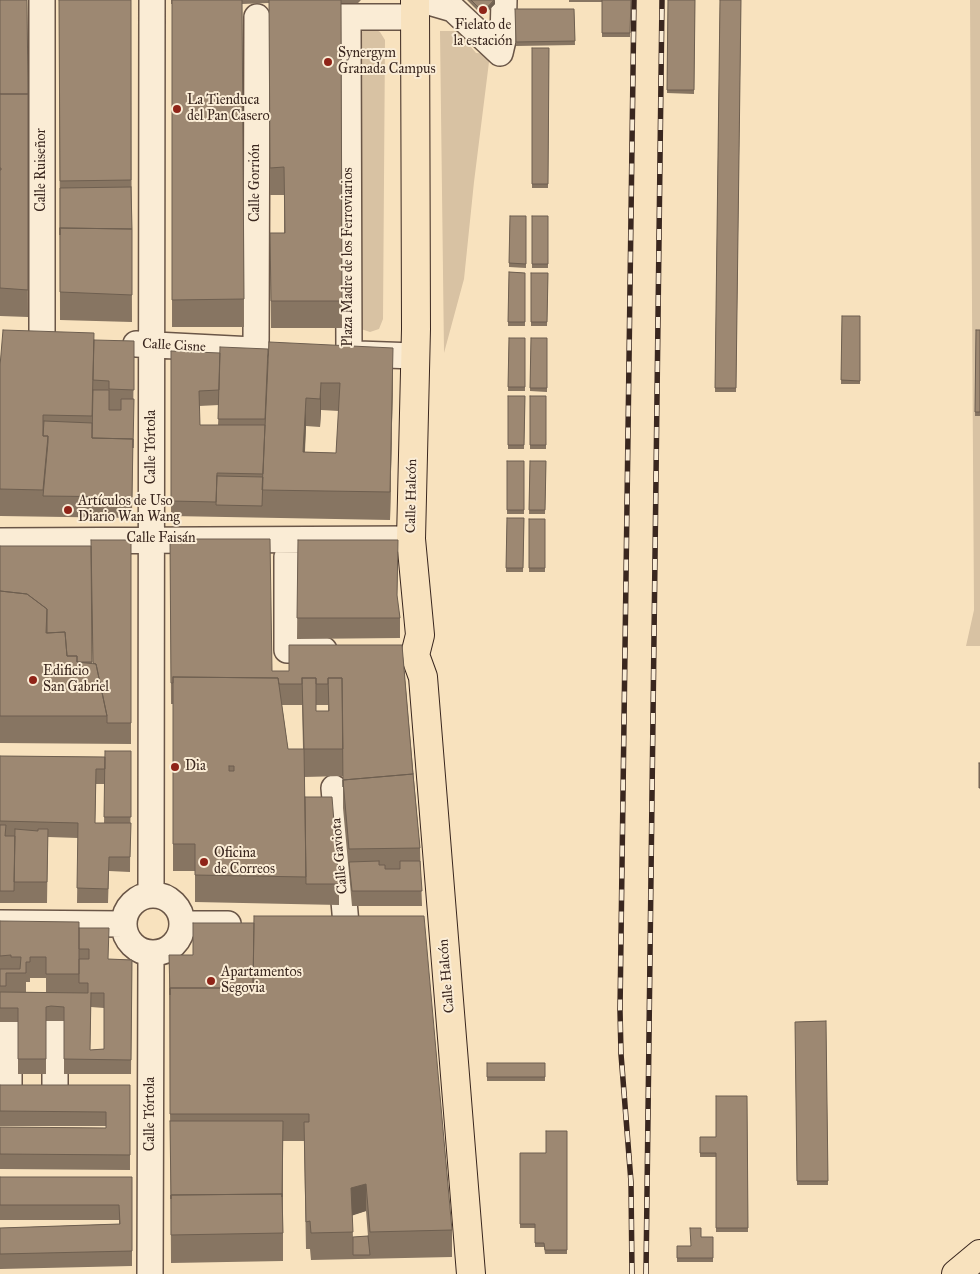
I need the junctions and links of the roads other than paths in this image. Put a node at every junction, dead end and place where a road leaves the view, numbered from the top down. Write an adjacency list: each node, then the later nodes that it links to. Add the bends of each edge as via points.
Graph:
1 (42, 0): 9 (street, Calle Ruiseñor, via 52,341)
2 (504, 0): 3 (street, via 500,53 453,9 429,2)
3 (415, 6): 8 (street); 13 (main road)
4 (152, 9): 5 (street); 11 (street, Calle Tórtola)
5 (177, 17)
6 (256, 17): 12 (street, Calle Gorrión)
7 (312, 17): 8 (street)
8 (349, 20): 13 (street, Plaza Madre de los Ferroviarios, via 339,353)
9 (17, 339)
10 (112, 343): 11 (street, Calle Cisne)
11 (152, 345): 12 (street, Calle Cisne); 14 (street, Calle Tórtola)
12 (265, 350)
13 (416, 356): 15 (main road, Calle Halcón)
14 (152, 539): 15 (street, Calle Faisán); 16 (street, Calle Faisán); 20 (street, Calle Tórtola)
15 (411, 539): 29 (main road, Calle Halcón, via 412,654)
16 (0, 541)
17 (287, 557): 18 (street, via 287,650)
18 (342, 650)
19 (124, 761): 20 (street)
20 (152, 761): 22 (street, Calle Tórtola)
21 (334, 788): 27 (street, Calle Gaviota)
22 (151, 894): 24 (street, via 129,907); 25 (street, via 173,902 179,909)
23 (0, 923): 24 (street)
24 (124, 924): 30 (street, via 125,933 135,947)
25 (182, 924): 26 (street); 30 (street, via 173,946)
26 (247, 924)
27 (346, 924)
28 (416, 925): 29 (street)
29 (443, 925): 35 (main road, Calle Halcón)
30 (151, 953): 36 (street, Calle Tórtola, via 139,1089 138,1183)
31 (55, 1024): 33 (street, via 64,1089)
32 (9, 1025): 33 (street)
33 (4, 1089)
34 (980, 1254): 37 (main road)
35 (465, 1269)
36 (150, 1274)
37 (956, 1274)

